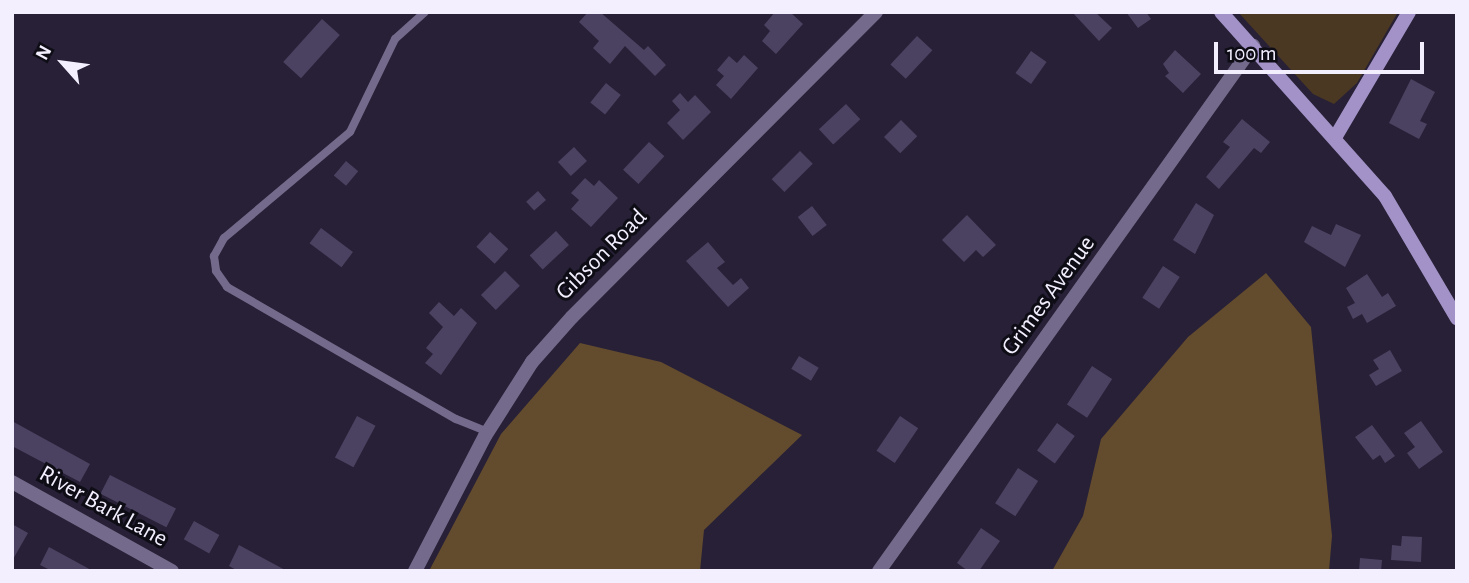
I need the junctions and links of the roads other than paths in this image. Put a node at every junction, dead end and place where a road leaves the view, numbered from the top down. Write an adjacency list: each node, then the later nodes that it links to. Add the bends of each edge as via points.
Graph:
1 (425, 12): 8 (lane, via 395,39 350,132 224,238 214,256 216,271 227,287 445,413)
2 (876, 12): 8 (street, Gibson Road, via 572,317 532,362)
3 (1221, 12): 5 (street)
4 (1409, 12): 6 (street)
5 (1253, 46): 6 (street); 12 (street, Grimes Avenue)
6 (1336, 136): 7 (street, via 1419,248)
7 (1457, 318)
8 (488, 432): 11 (street, Gibson Road)
9 (12, 482): 10 (street, River Bark Lane)
10 (172, 571)
11 (415, 571)
12 (879, 571)

